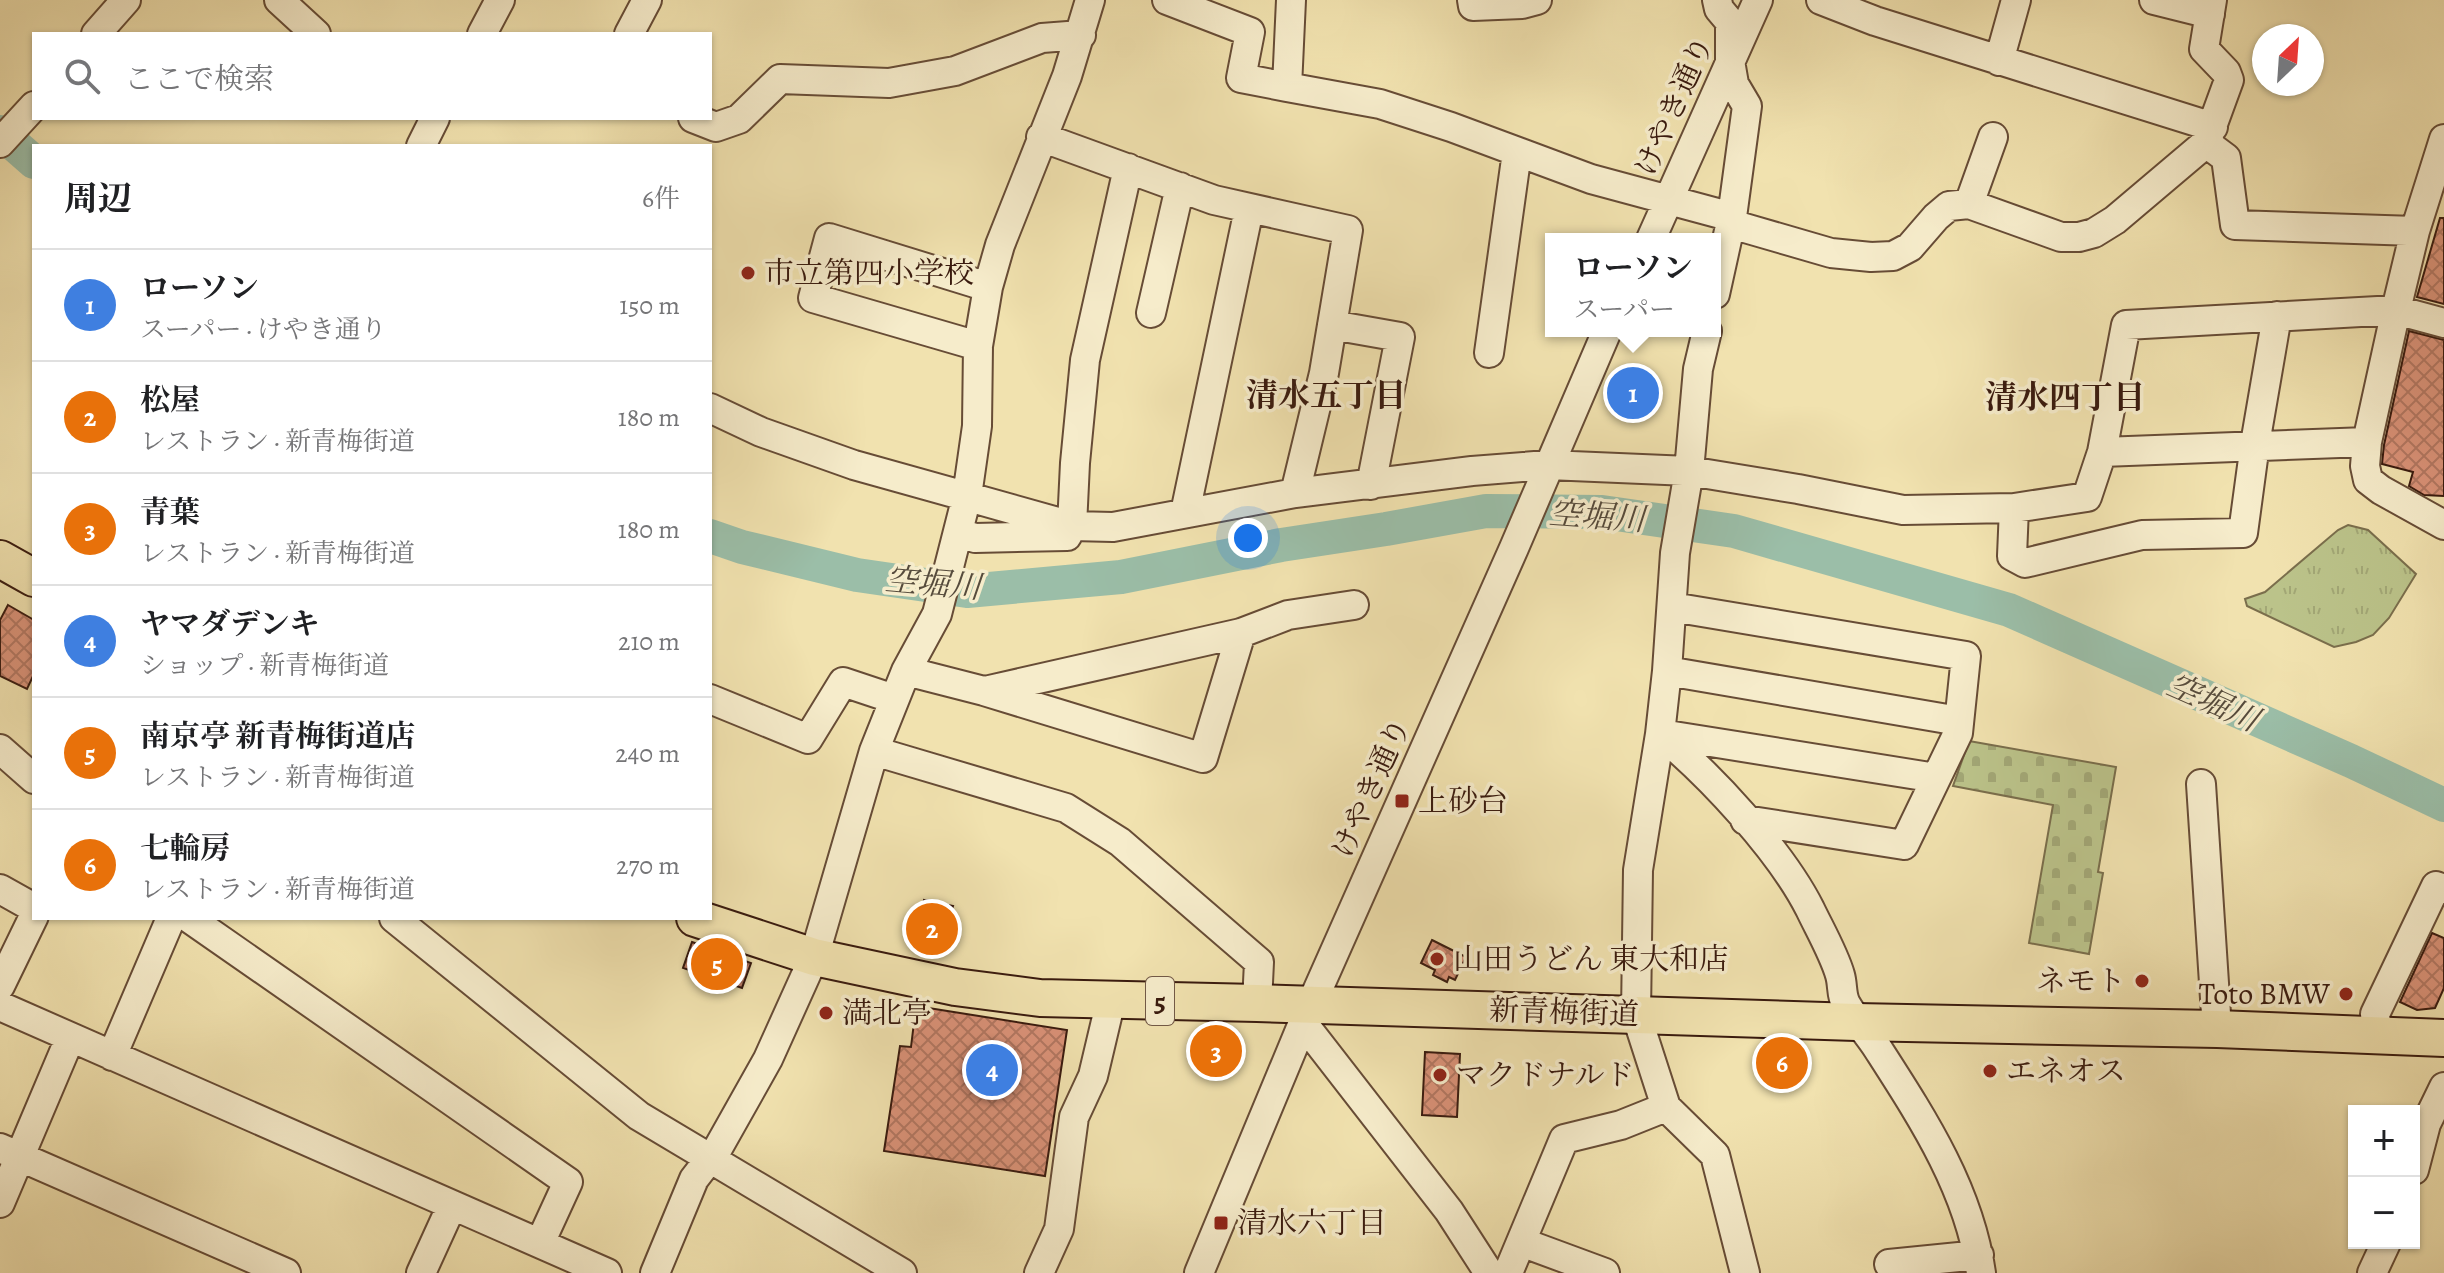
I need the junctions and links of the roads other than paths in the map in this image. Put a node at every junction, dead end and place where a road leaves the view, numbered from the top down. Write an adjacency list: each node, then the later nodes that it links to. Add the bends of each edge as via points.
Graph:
1 (126, 0): 15 (street)
2 (279, 0): 16 (street)
3 (647, 0): 17 (street)
4 (1090, 0): 18 (street)
5 (1167, 0): 21 (street, via 1250,32 1241,78)
6 (1291, 0): 21 (street)
7 (1472, 0): 8 (street, via 1473,6)
8 (1537, 0)
9 (1717, 0): 19 (street, via 1730,22)
10 (1758, 0): 19 (street, けやき通り)
11 (1821, 0): 20 (street)
12 (2016, 0): 20 (street)
13 (2154, 0): 14 (street)
14 (2211, 7): 25 (street, via 2204,49 2229,80)
15 (98, 32)
16 (314, 32)
17 (630, 32)
18 (1081, 35): 24 (street, via 1042,38 955,71 889,83 780,79 739,119 716,127); 26 (street)
19 (1730, 61): 34 (street, けやき通り); 37 (street, via 1734,84 1747,106)
20 (1999, 61): 25 (street)
21 (1287, 87): 31 (street, via 1380,104)
22 (32, 108): 29 (street)
23 (433, 120): 30 (street)
24 (698, 120)
25 (2210, 135): 35 (street, via 2094,233 2061,237); 38 (street, via 2226,158 2235,225)
26 (1041, 137): 32 (street); 41 (street)
27 (1993, 137): 35 (street)
28 (2444, 139): 38 (street)
29 (0, 143)
30 (422, 144)
31 (1517, 152): 34 (street); 50 (street)
32 (1128, 168): 33 (street); 63 (street, via 1085,360)
33 (1180, 187): 36 (street); 43 (street)
34 (1669, 201): 37 (street); 39 (street, けやき通り)
35 (1969, 204): 37 (street, via 1949,206 1910,247 1893,256 1831,253)
36 (1249, 209): 46 (street, via 1348,230); 61 (street)
37 (1731, 221): 40 (street)
38 (2415, 231): 42 (street)
39 (1654, 233)
40 (1721, 267)
41 (988, 287): 49 (street); 49 (street, via 829,238 813,298)
42 (2396, 310): 44 (street); 45 (street); 52 (street)
43 (1151, 313)
44 (2277, 316): 53 (street); 54 (street, via 2126,325)
45 (2444, 323)
46 (1332, 325): 57 (street, via 1400,337); 58 (street)
47 (1604, 337): 55 (street, けやき通り)
48 (1706, 337): 56 (street)
49 (978, 346): 59 (street, via 977,426)
50 (1489, 353)
51 (712, 409): 59 (street, via 854,465)
52 (2367, 442): 53 (street); 62 (street, via 2368,480)
53 (2255, 444): 54 (street); 60 (street, via 2243,533 2142,535 2025,563 2012,556)
54 (2102, 452): 60 (street, via 2087,497)
55 (1546, 470): 56 (street); 57 (street, via 1472,471); 96 (street, けやき通り)
56 (1688, 473): 60 (street, via 1903,510); 68 (street)
57 (1371, 485): 58 (street)
58 (1295, 493): 61 (street)
59 (967, 496): 63 (street); 64 (street)
60 (2014, 508)
61 (1185, 513): 63 (street, via 1113,527)
62 (2444, 525)
63 (1072, 526): 64 (street, via 1067,536)
64 (958, 536): 70 (street, via 938,610)
65 (0, 559): 66 (main road)
66 (32, 578)
67 (1354, 605): 69 (street, via 1288,615)
68 (1672, 607): 71 (street); 75 (street, via 1966,656)
69 (1241, 633): 72 (street); 72 (street, via 1203,758)
70 (906, 671): 72 (street); 73 (street)
71 (1667, 671): 75 (street); 76 (street)
72 (984, 691)
73 (894, 699): 74 (street, via 843,682 808,739); 78 (street)
74 (712, 700)
75 (1959, 721): 80 (street)
76 (1660, 734): 80 (street); 82 (street); 97 (street, via 1638,870)
77 (0, 749): 79 (street)
78 (874, 751): 91 (street); 94 (street, via 1066,808 1120,842 1259,962)
79 (32, 777)
80 (1936, 778): 82 (street, via 1904,845)
81 (2201, 784): 99 (street)
82 (1745, 820): 98 (street, via 1809,906)
83 (0, 889): 85 (street)
84 (2444, 889): 100 (street, via 2436,886 2375,1014)
85 (32, 907)
86 (32, 920): 92 (street)
87 (170, 920): 103 (street)
88 (192, 920): 112 (street, via 568,1182)
89 (396, 920): 108 (street, via 639,1116)
90 (701, 920): 91 (main road, 新青梅街道 / 5)
91 (814, 957): 93 (main road, 新青梅街道 / 5, via 955,987); 108 (street, via 768,1059)
92 (0, 986)
93 (1111, 1000): 94 (main road, 新青梅街道 / 5); 121 (street, via 1093,1076 1074,1117 1059,1229)
94 (1257, 1003): 96 (main road, 新青梅街道 / 5)
95 (0, 1006): 101 (street)
96 (1307, 1014): 97 (main road, 新青梅街道 / 5); 122 (street, けやき通り); 123 (street)
97 (1636, 1014): 98 (main road, 新青梅街道 / 5); 105 (street)
98 (1856, 1022): 99 (main road, 新青梅街道 / 5); 115 (street, via 1944,1157)
99 (2217, 1029): 100 (main road, 新青梅街道 / 5)
100 (2377, 1035): 102 (main road, 新青梅街道 / 5)
101 (70, 1038): 103 (street); 107 (street)
102 (2444, 1038)
103 (112, 1056): 110 (street)
104 (2444, 1087): 106 (street)
105 (1666, 1107): 111 (street, via 1564,1139); 126 (street, via 1715,1155)
106 (2420, 1147)
107 (10, 1152): 109 (street); 116 (street)
108 (709, 1159): 119 (street, via 694,1179); 120 (street)
109 (0, 1203)
110 (452, 1205): 112 (street); 117 (street)
111 (1521, 1242): 124 (street); 125 (street)
112 (540, 1243): 118 (street)
113 (2383, 1249): 127 (street)
114 (1889, 1264): 115 (street)
115 (1980, 1264)
116 (286, 1273)
117 (421, 1273)
118 (607, 1273)
119 (655, 1273)
120 (902, 1273)
121 (1039, 1273)
122 (1199, 1273)
123 (1489, 1273)
124 (1508, 1273)
125 (1602, 1273)
126 (1745, 1273)
127 (2372, 1273)

